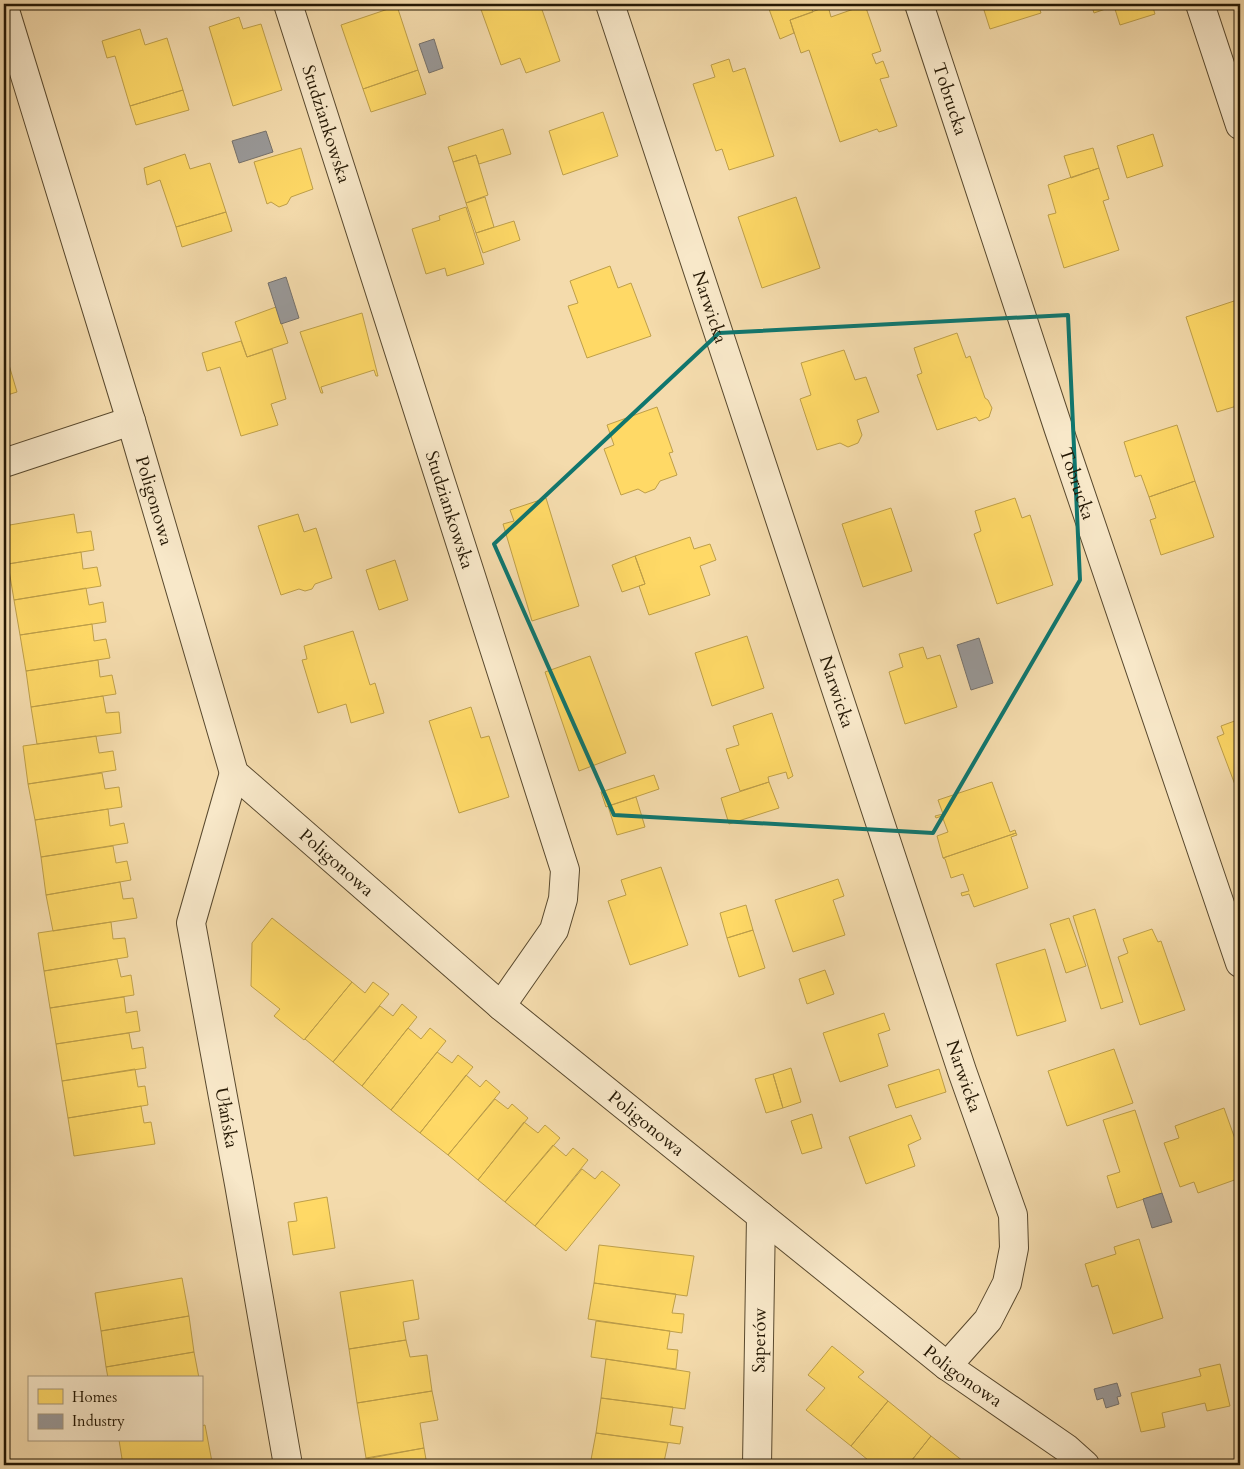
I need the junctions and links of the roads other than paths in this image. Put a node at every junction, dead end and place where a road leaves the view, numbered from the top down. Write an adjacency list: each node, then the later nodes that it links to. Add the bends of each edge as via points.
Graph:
1 (288, 4): 11 (street, Studziankowska, via 565,870 563,899 554,930)
2 (610, 4): 13 (street, Narwicka, via 962,1071 1013,1215 1014,1248 1007,1283 988,1320)
3 (919, 4): 10 (street, Tobrucka)
4 (1200, 4): 6 (street)
5 (4, 7): 7 (street, Poligonowa)
6 (1240, 125)
7 (131, 421): 8 (street); 9 (street, Poligonowa)
8 (4, 463)
9 (234, 773): 11 (street, Poligonowa); 15 (street, Ułańska, via 191,923)
10 (1240, 963)
11 (501, 1006): 12 (street, Poligonowa)
12 (761, 1216): 13 (street, Poligonowa); 16 (street, Saperów)
13 (947, 1366): 14 (street, Poligonowa)
14 (1076, 1456): 17 (street, Poligonowa)
15 (288, 1465)
16 (757, 1465)
17 (1102, 1465)

